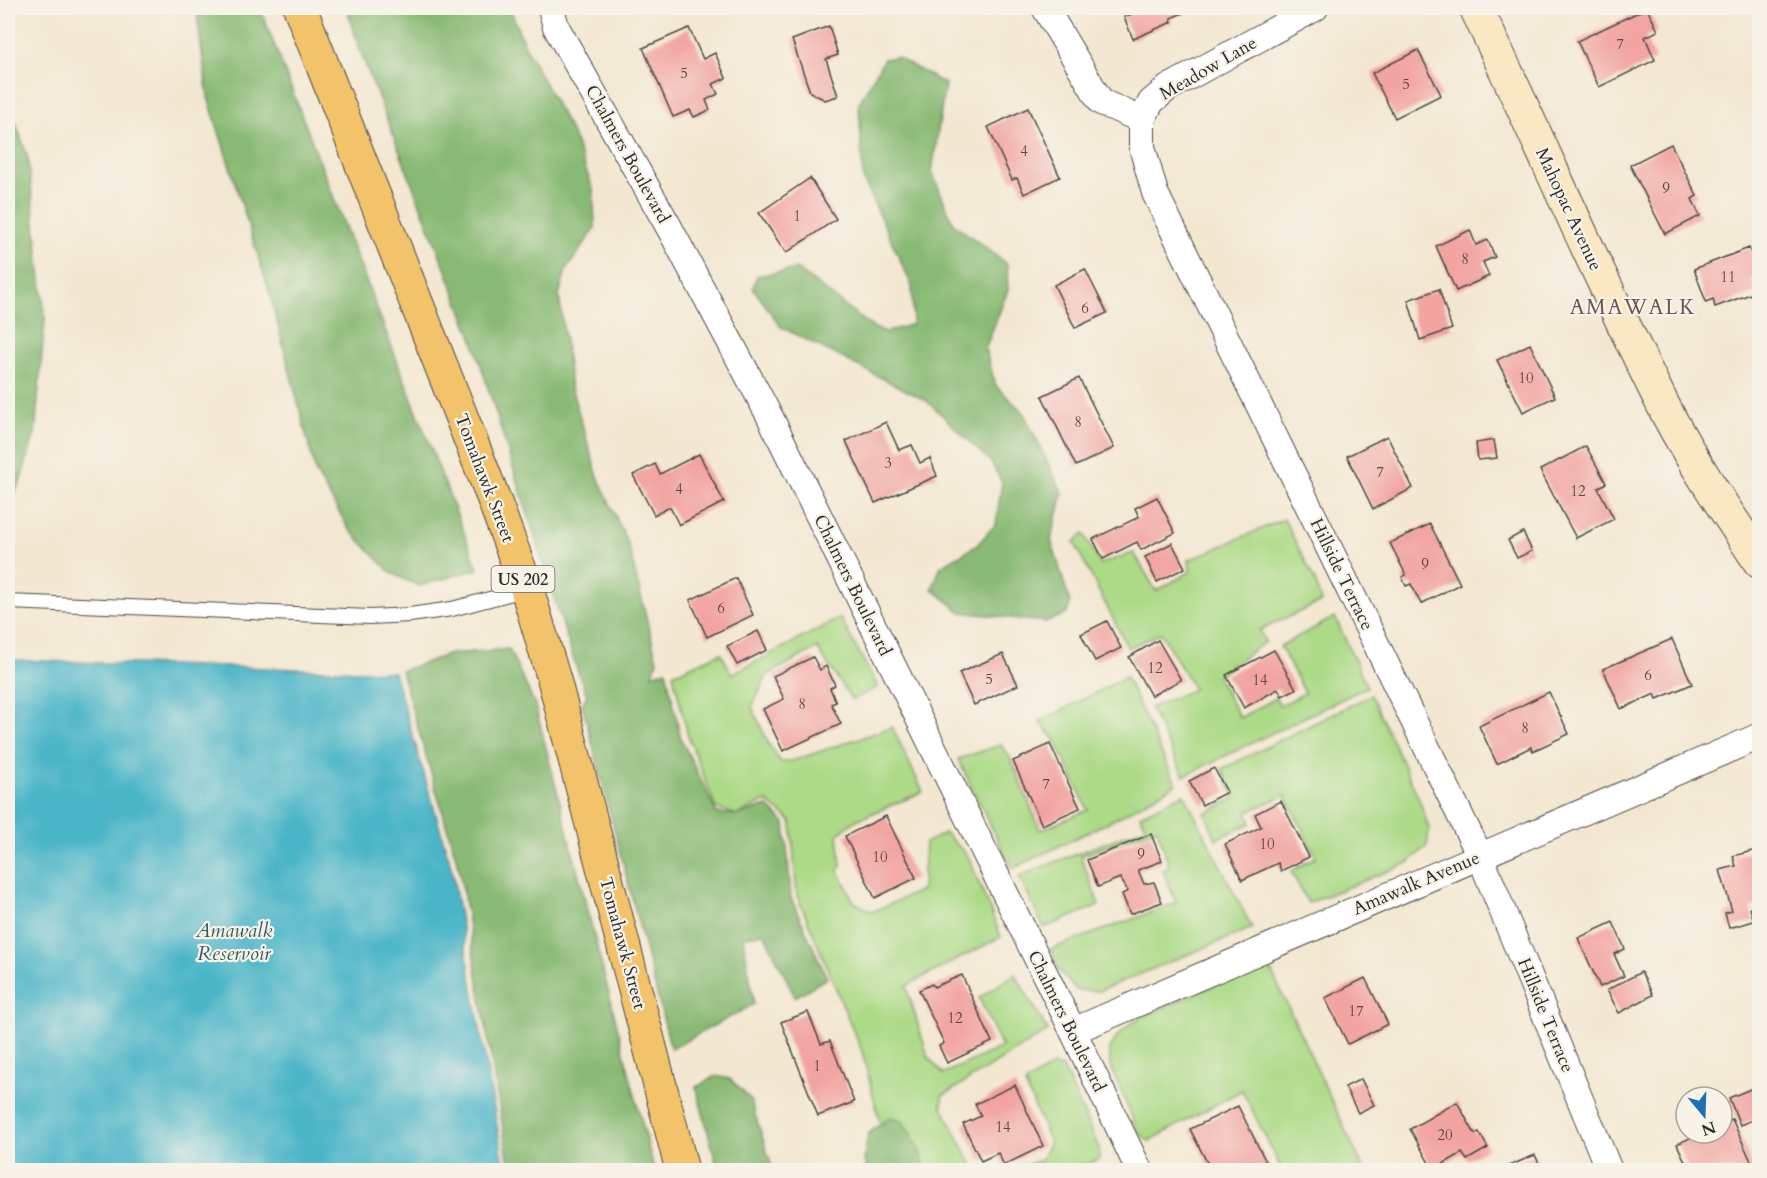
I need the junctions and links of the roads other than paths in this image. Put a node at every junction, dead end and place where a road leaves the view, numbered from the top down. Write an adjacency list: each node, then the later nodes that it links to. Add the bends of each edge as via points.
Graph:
1 (300, 8): 8 (main road, Tomahawk Street / US 202)
2 (551, 8): 12 (street, Chalmers Boulevard, via 556,27 770,417)
3 (1046, 8): 6 (street, via 1101,102)
4 (1315, 8): 6 (street, Meadow Lane, via 1168,88 1151,102)
5 (1476, 8): 7 (street, Mahopac Avenue, via 1669,417)
6 (1142, 120): 11 (street, Hillside Terrace, via 1142,147 1155,193)
7 (1760, 562)
8 (527, 589): 9 (lane, via 452,609 370,617); 13 (main road, Tomahawk Street / US 202)
9 (8, 602)
10 (1760, 736): 11 (street, Amawalk Avenue)
11 (1480, 856): 12 (street, Amawalk Avenue); 15 (street, Hillside Terrace)
12 (1073, 1030): 14 (street, Chalmers Boulevard)
13 (682, 1170)
14 (1139, 1170)
15 (1609, 1170)

